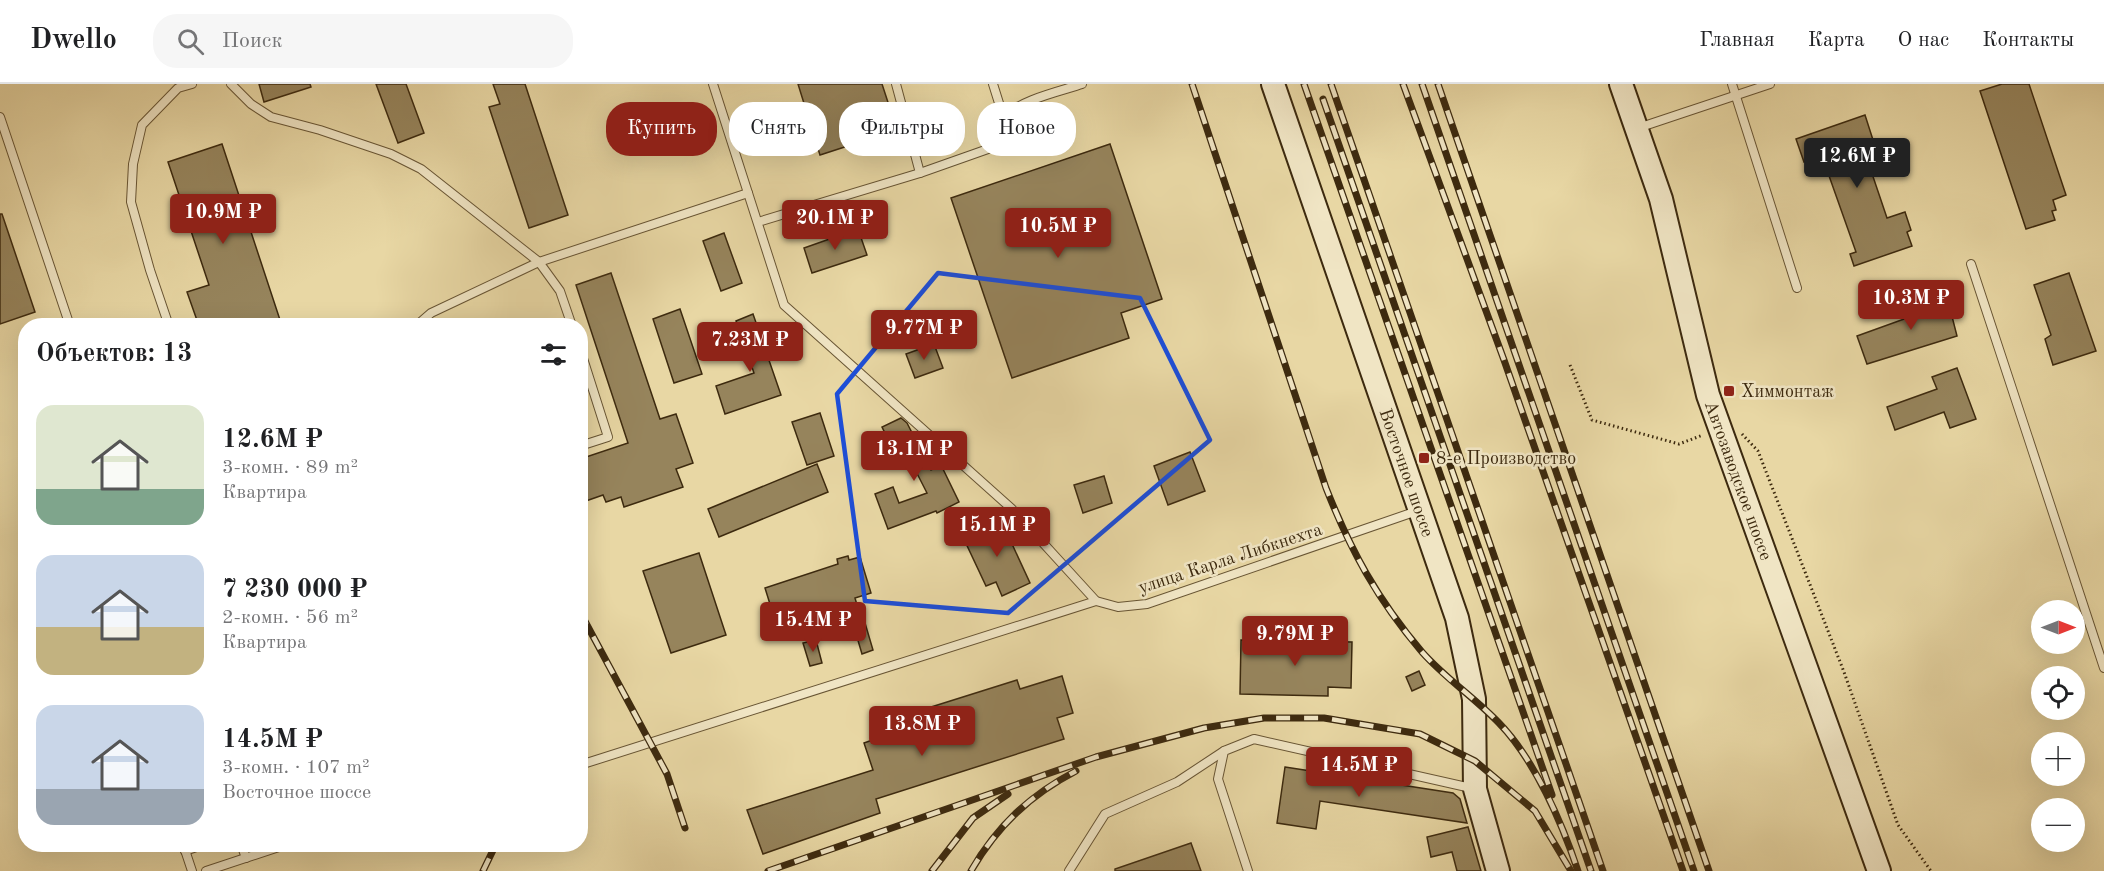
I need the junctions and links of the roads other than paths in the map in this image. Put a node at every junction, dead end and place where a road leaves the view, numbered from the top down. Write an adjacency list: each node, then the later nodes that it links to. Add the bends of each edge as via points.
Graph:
1 (192, 84): 24 (lane, via 178,88 142,125 133,164 131,202)
2 (231, 84): 20 (lane, via 251,104 272,117 391,154 421,169)
3 (713, 84): 18 (lane)
4 (896, 84): 17 (lane)
5 (993, 84): 12 (lane)
6 (1082, 84): 13 (lane)
7 (1273, 84): 29 (main road, Восточное шоссе)
8 (1621, 84): 15 (main road, Автозаводское шоссе)
9 (1732, 84): 11 (lane)
10 (1770, 84): 11 (lane)
11 (1735, 96): 15 (lane); 22 (lane)
12 (999, 102)
13 (1030, 102)
14 (0, 117): 23 (lane)
15 (1637, 129): 44 (main road, Автозаводское шоссе, via 1661,199 1708,395)
16 (977, 153): 17 (lane)
17 (920, 173): 19 (lane)
18 (748, 192): 19 (lane); 20 (lane)
19 (758, 222): 30 (lane, via 784,305 1012,509)
20 (539, 262): 25 (lane); 26 (lane, via 560,291)
21 (1971, 264): 31 (lane)
22 (1797, 288)
23 (67, 318)
24 (167, 318)
25 (425, 318)
26 (569, 318)
27 (588, 374): 28 (lane, via 608,437)
28 (588, 443)
29 (1420, 510): 30 (lane, улица Карла Либкнехта, via 1147,604 1118,607); 34 (main road, Восточное шоссе, via 1466,652 1474,699)
30 (1096, 601): 33 (lane)
31 (2104, 668)
32 (1224, 751): 34 (lane, via 1254,739); 41 (lane, via 1177,782 1104,814); 42 (lane, via 1218,779)
33 (588, 762)
34 (1475, 789): 43 (main road, Восточное шоссе)
35 (185, 852): 39 (lane)
36 (244, 852): 38 (lane)
37 (264, 852): 38 (lane)
38 (246, 858): 40 (lane)
39 (192, 871)
40 (206, 871)
41 (1070, 871)
42 (1248, 871)
43 (1498, 871)
44 (1879, 871)

